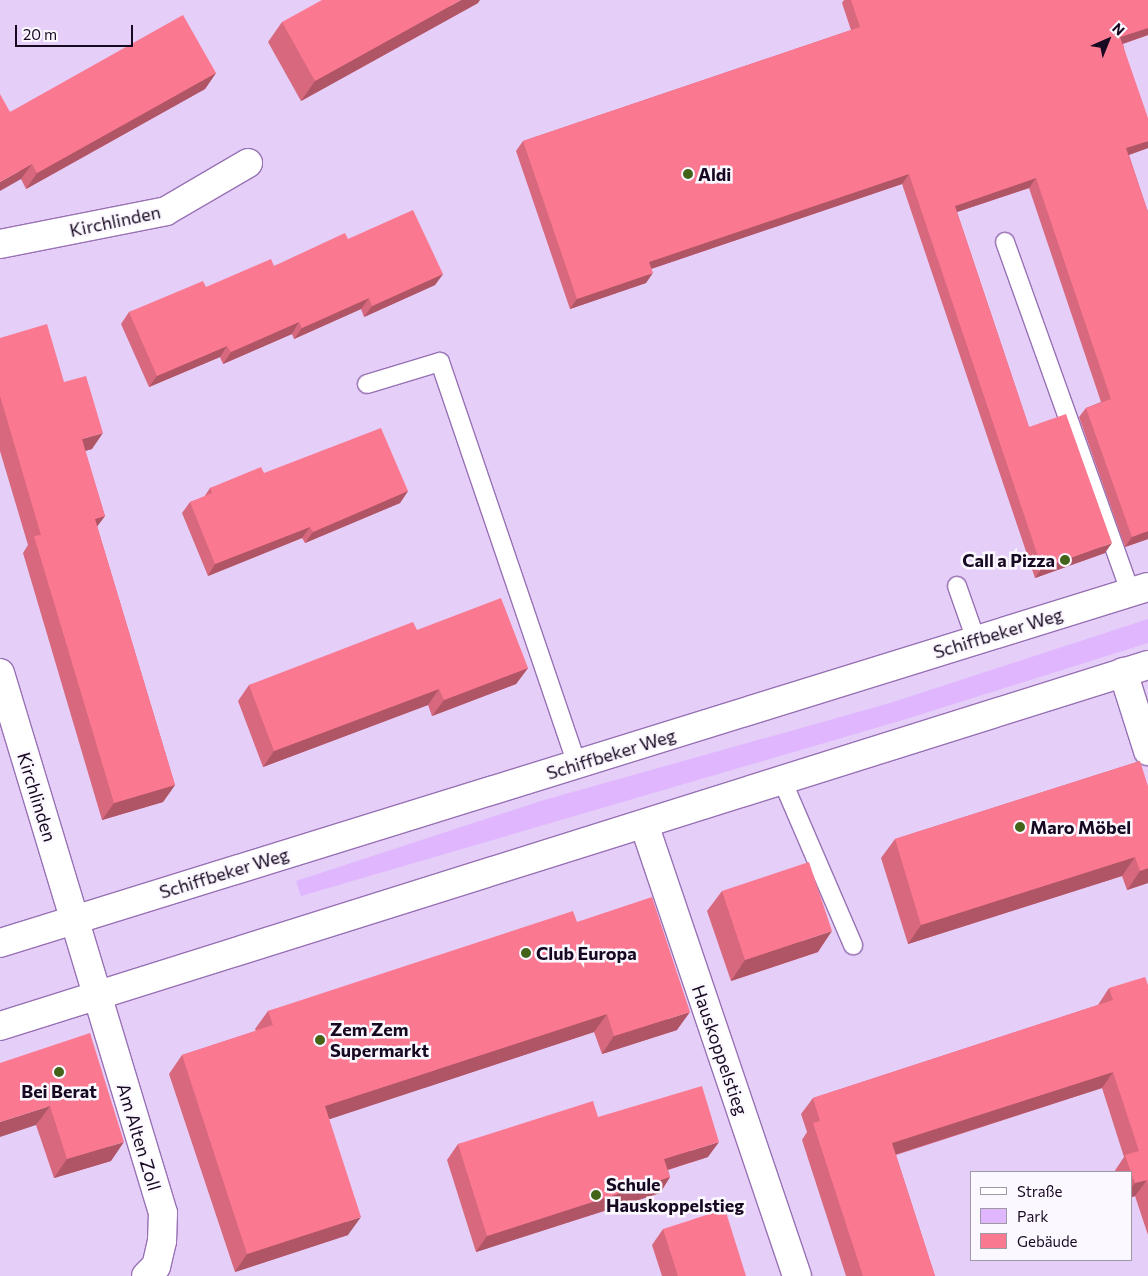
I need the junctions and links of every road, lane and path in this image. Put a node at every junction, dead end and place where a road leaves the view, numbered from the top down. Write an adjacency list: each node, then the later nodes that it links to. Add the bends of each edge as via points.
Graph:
1 (248, 163): 3 (main road, Kirchlinden, via 166,211)
2 (1005, 242): 6 (lane)
3 (0, 244)
4 (367, 384): 11 (lane, via 440,362)
5 (957, 586): 7 (lane)
6 (1139, 589): 7 (main road, Schiffbeker Weg)
7 (976, 640): 11 (main road, Schiffbeker Weg)
8 (1136, 668): 10 (main road); 12 (main road)
9 (0, 673): 14 (main road, Kirchlinden)
10 (1148, 751)
11 (577, 764): 14 (main road, Schiffbeker Weg)
12 (782, 780): 13 (main road); 16 (lane)
13 (644, 824): 17 (main road); 20 (main road, Hauskoppelstieg)
14 (74, 920): 15 (main road, Schiffbeker Weg); 17 (main road)
15 (0, 943)
16 (852, 945)
17 (96, 996): 18 (main road); 19 (main road, Am Alten Zoll, via 162,1213 162,1241 156,1266)
18 (0, 1026)
19 (146, 1276)
20 (797, 1276)

